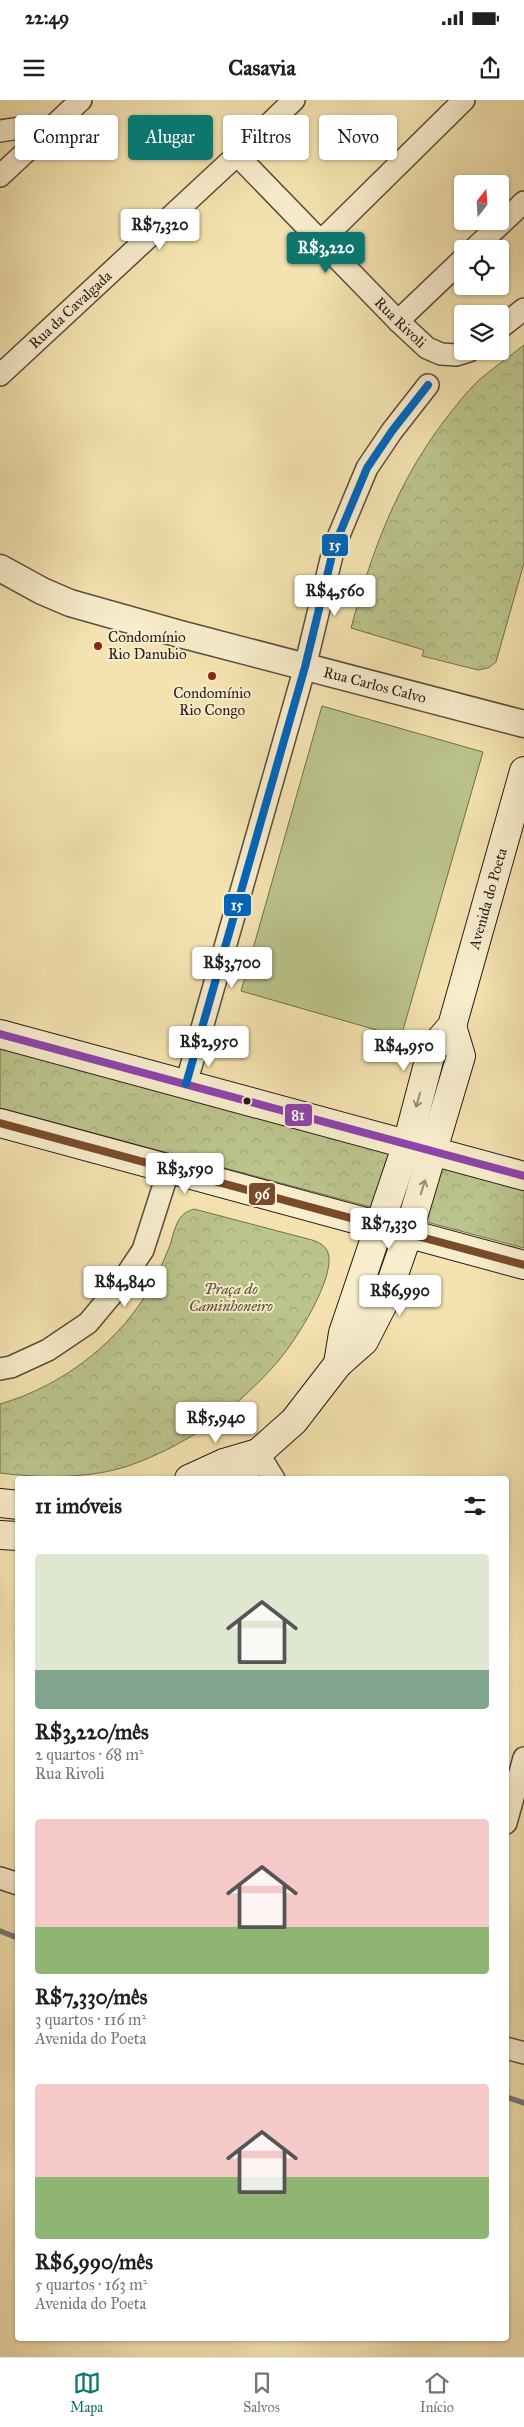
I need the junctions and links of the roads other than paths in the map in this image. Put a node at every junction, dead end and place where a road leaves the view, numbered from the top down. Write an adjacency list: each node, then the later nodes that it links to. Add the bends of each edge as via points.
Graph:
1 (81, 100): 4 (street)
2 (294, 100): 5 (street, Rua da Cavalgada)
3 (464, 100): 14 (street)
4 (65, 115)
5 (278, 115)
6 (15, 129): 7 (street)
7 (0, 131)
8 (17, 160): 11 (street)
9 (232, 160): 20 (street, Rua da Cavalgada)
10 (242, 160): 14 (street, Rua Rivoli)
11 (0, 176)
12 (524, 202): 13 (street)
13 (484, 240)
14 (320, 242): 17 (street, Rua Rivoli)
15 (454, 268): 17 (street)
16 (524, 309): 18 (street)
17 (398, 321): 19 (street, Rua Rivoli, via 427,348)
18 (509, 321)
19 (454, 355)
20 (0, 375)
21 (428, 385): 23 (street, via 367,468 347,511 334,547)
22 (0, 568): 23 (street, Rua Carlos Calvo, via 70,603)
23 (305, 667): 24 (street, Rua Carlos Calvo); 28 (street)
24 (524, 724)
25 (524, 771): 26 (main road, Avenida do Poeta)
26 (452, 1026): 30 (main road, Avenida do Poeta, one-way to 30, via 432,1049); 31 (main road, Avenida do Poeta, via 461,1056)
27 (0, 1034): 28 (main road)
28 (186, 1084): 30 (main road)
29 (0, 1123): 32 (main road)
30 (407, 1144): 31 (main road); 34 (main road, Avenida do Poeta)
31 (434, 1151): 33 (main road); 35 (main road, Avenida do Poeta, one-way to 31)
32 (169, 1169): 34 (main road); 38 (street, via 143,1250 113,1294 88,1323 48,1350)
33 (524, 1176)
34 (380, 1226): 35 (main road); 37 (main road, Avenida do Poeta, via 343,1333)
35 (408, 1234): 36 (main road); 37 (main road, Avenida do Poeta, via 385,1300 364,1341)
36 (524, 1265)
37 (338, 1364): 39 (main road, Avenida do Poeta, via 294,1421)
38 (0, 1369)
39 (258, 1453): 40 (main road, Avenida do Poeta); 41 (main road, Avenida do Poeta); 42 (street)
40 (196, 1476)
41 (240, 1476)
42 (272, 1476)
43 (0, 1503): 44 (main road)
44 (15, 1505)
45 (0, 1534): 46 (main road)
46 (15, 1536)
47 (524, 1758): 48 (street)
48 (509, 1812)
49 (0, 1878): 50 (street)
50 (15, 1883)
51 (509, 2049): 52 (street)
52 (524, 2053)

